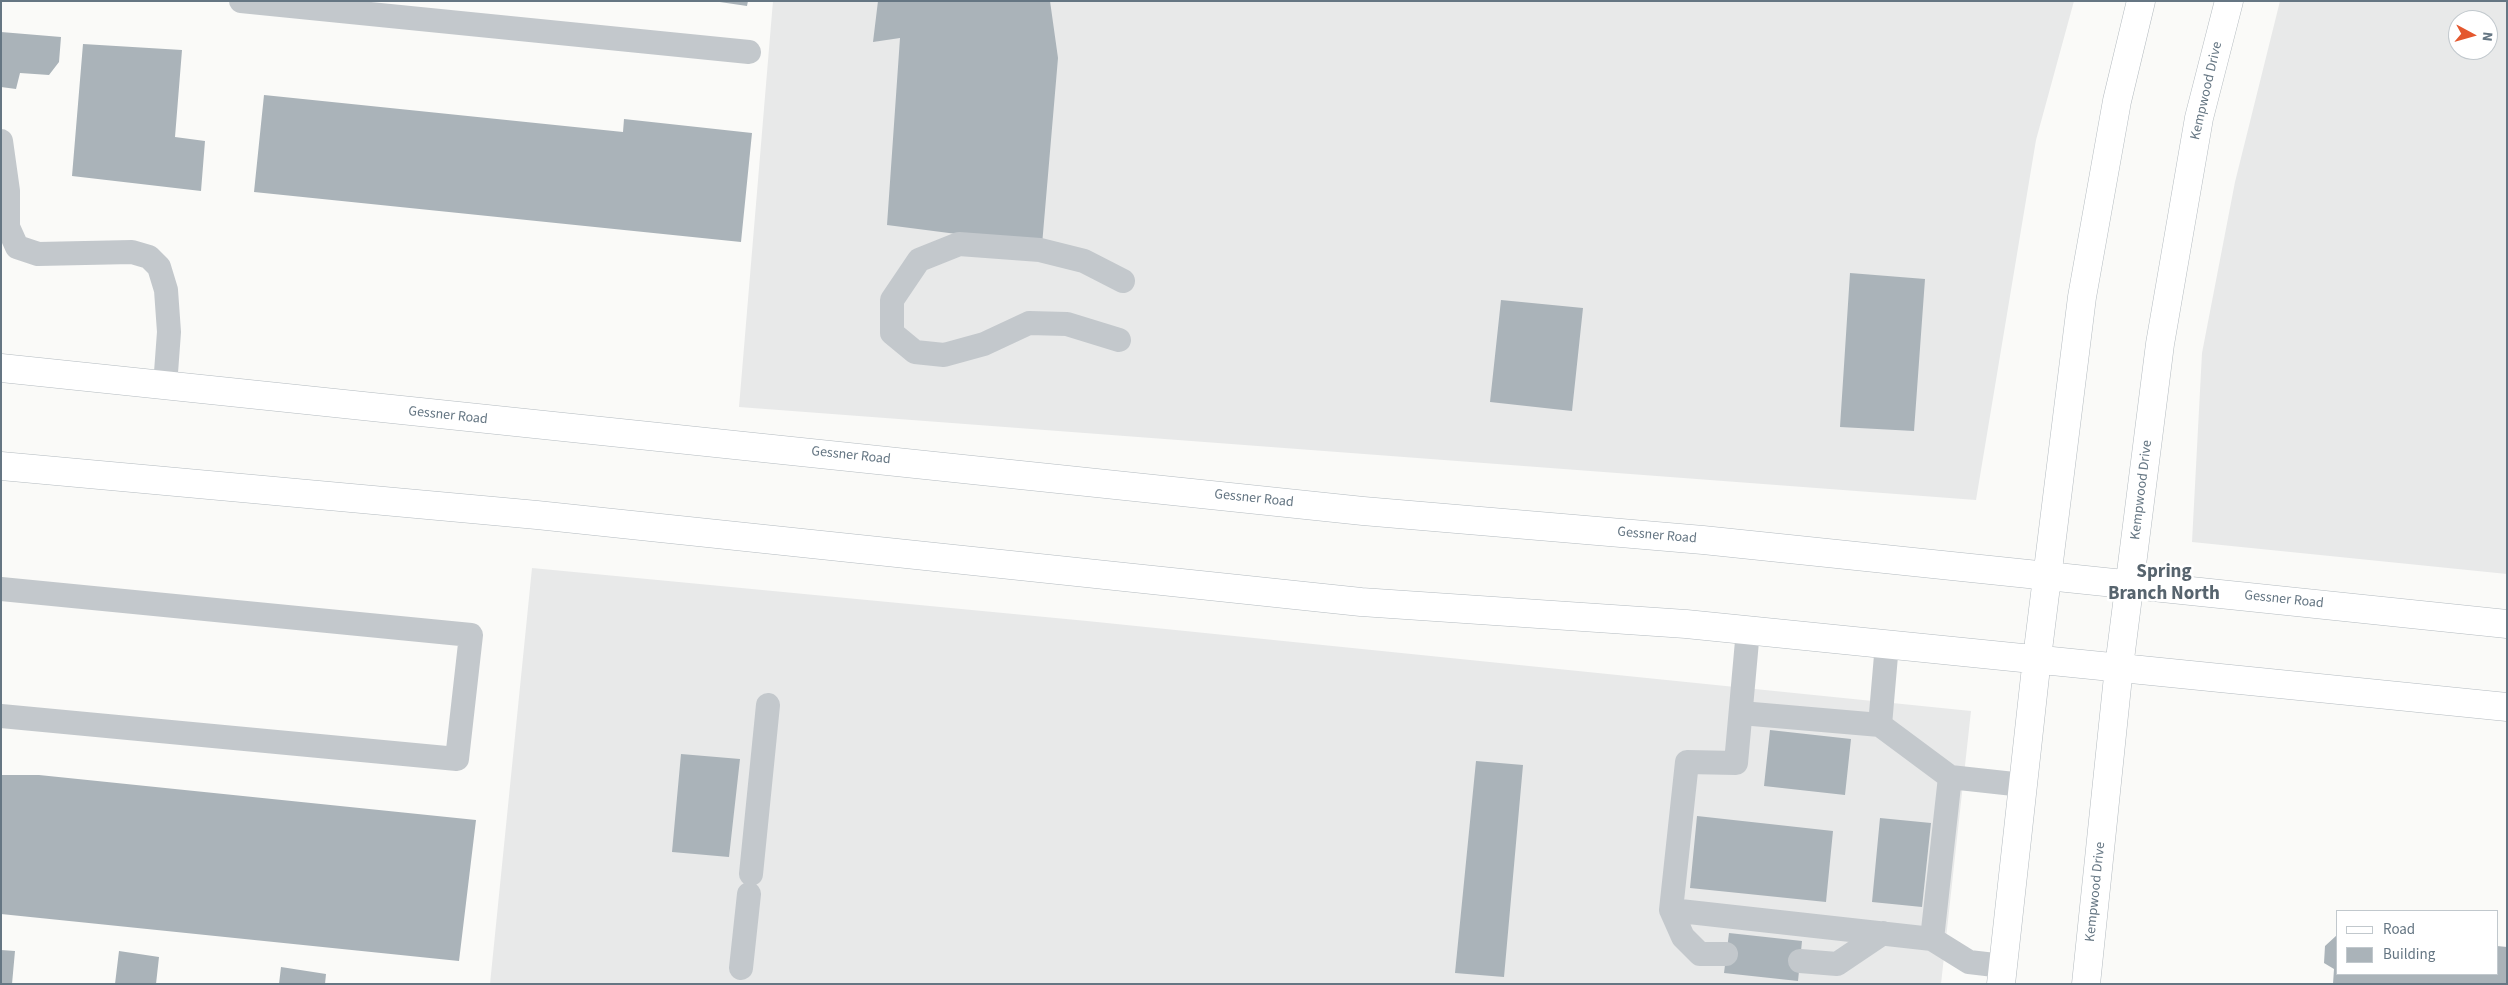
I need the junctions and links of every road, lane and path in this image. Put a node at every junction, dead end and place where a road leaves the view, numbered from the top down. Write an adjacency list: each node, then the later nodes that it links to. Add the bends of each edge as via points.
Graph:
1 (241, 1): 4 (lane)
2 (2141, 1): 11 (main road, via 2117,100 2082,297)
3 (2229, 1): 12 (main road, Kempwood Drive, via 2199,118 2162,334)
4 (749, 52)
5 (1, 141): 9 (lane, via 8,191 8,227 17,247 38,254 132,252 148,257 159,267 166,290 169,332)
6 (1123, 281): 7 (lane, via 1084,261 1040,250 959,244 918,260 892,300 892,333 915,352 944,355 984,344 1030,323 1067,324)
7 (1119, 340)
8 (1, 368): 9 (main road, Gessner Road)
9 (165, 386): 11 (main road, Gessner Road, via 1363,511 1703,540)
10 (1, 466): 15 (main road, via 537,515 1361,602)
11 (2047, 575): 12 (main road, Gessner Road); 17 (main road)
12 (2130, 584): 14 (main road, Gessner Road); 18 (main road, Kempwood Drive)
13 (1, 589): 22 (lane, via 471,635 457,758)
14 (2507, 624)
15 (1748, 630): 16 (main road); 21 (lane)
16 (1887, 644): 17 (main road); 23 (lane)
17 (2037, 658): 18 (main road); 25 (main road)
18 (2120, 667): 20 (main road); 33 (main road, Kempwood Drive)
19 (768, 706): 31 (lane)
20 (2507, 708)
21 (1741, 713): 23 (lane); 26 (lane, via 1736,763 1687,762)
22 (1, 716)
23 (1880, 725): 24 (lane)
24 (1950, 777): 25 (lane); 28 (lane)
25 (2023, 786): 32 (main road)
26 (1671, 910): 27 (lane); 29 (lane, via 1683,937 1700,954)
27 (1884, 933): 28 (lane); 30 (lane, via 1837,964)
28 (1932, 938): 32 (lane, via 1969,962)
29 (1726, 954)
30 (1800, 961)
31 (742, 968)
32 (2002, 975)
33 (2086, 984)

